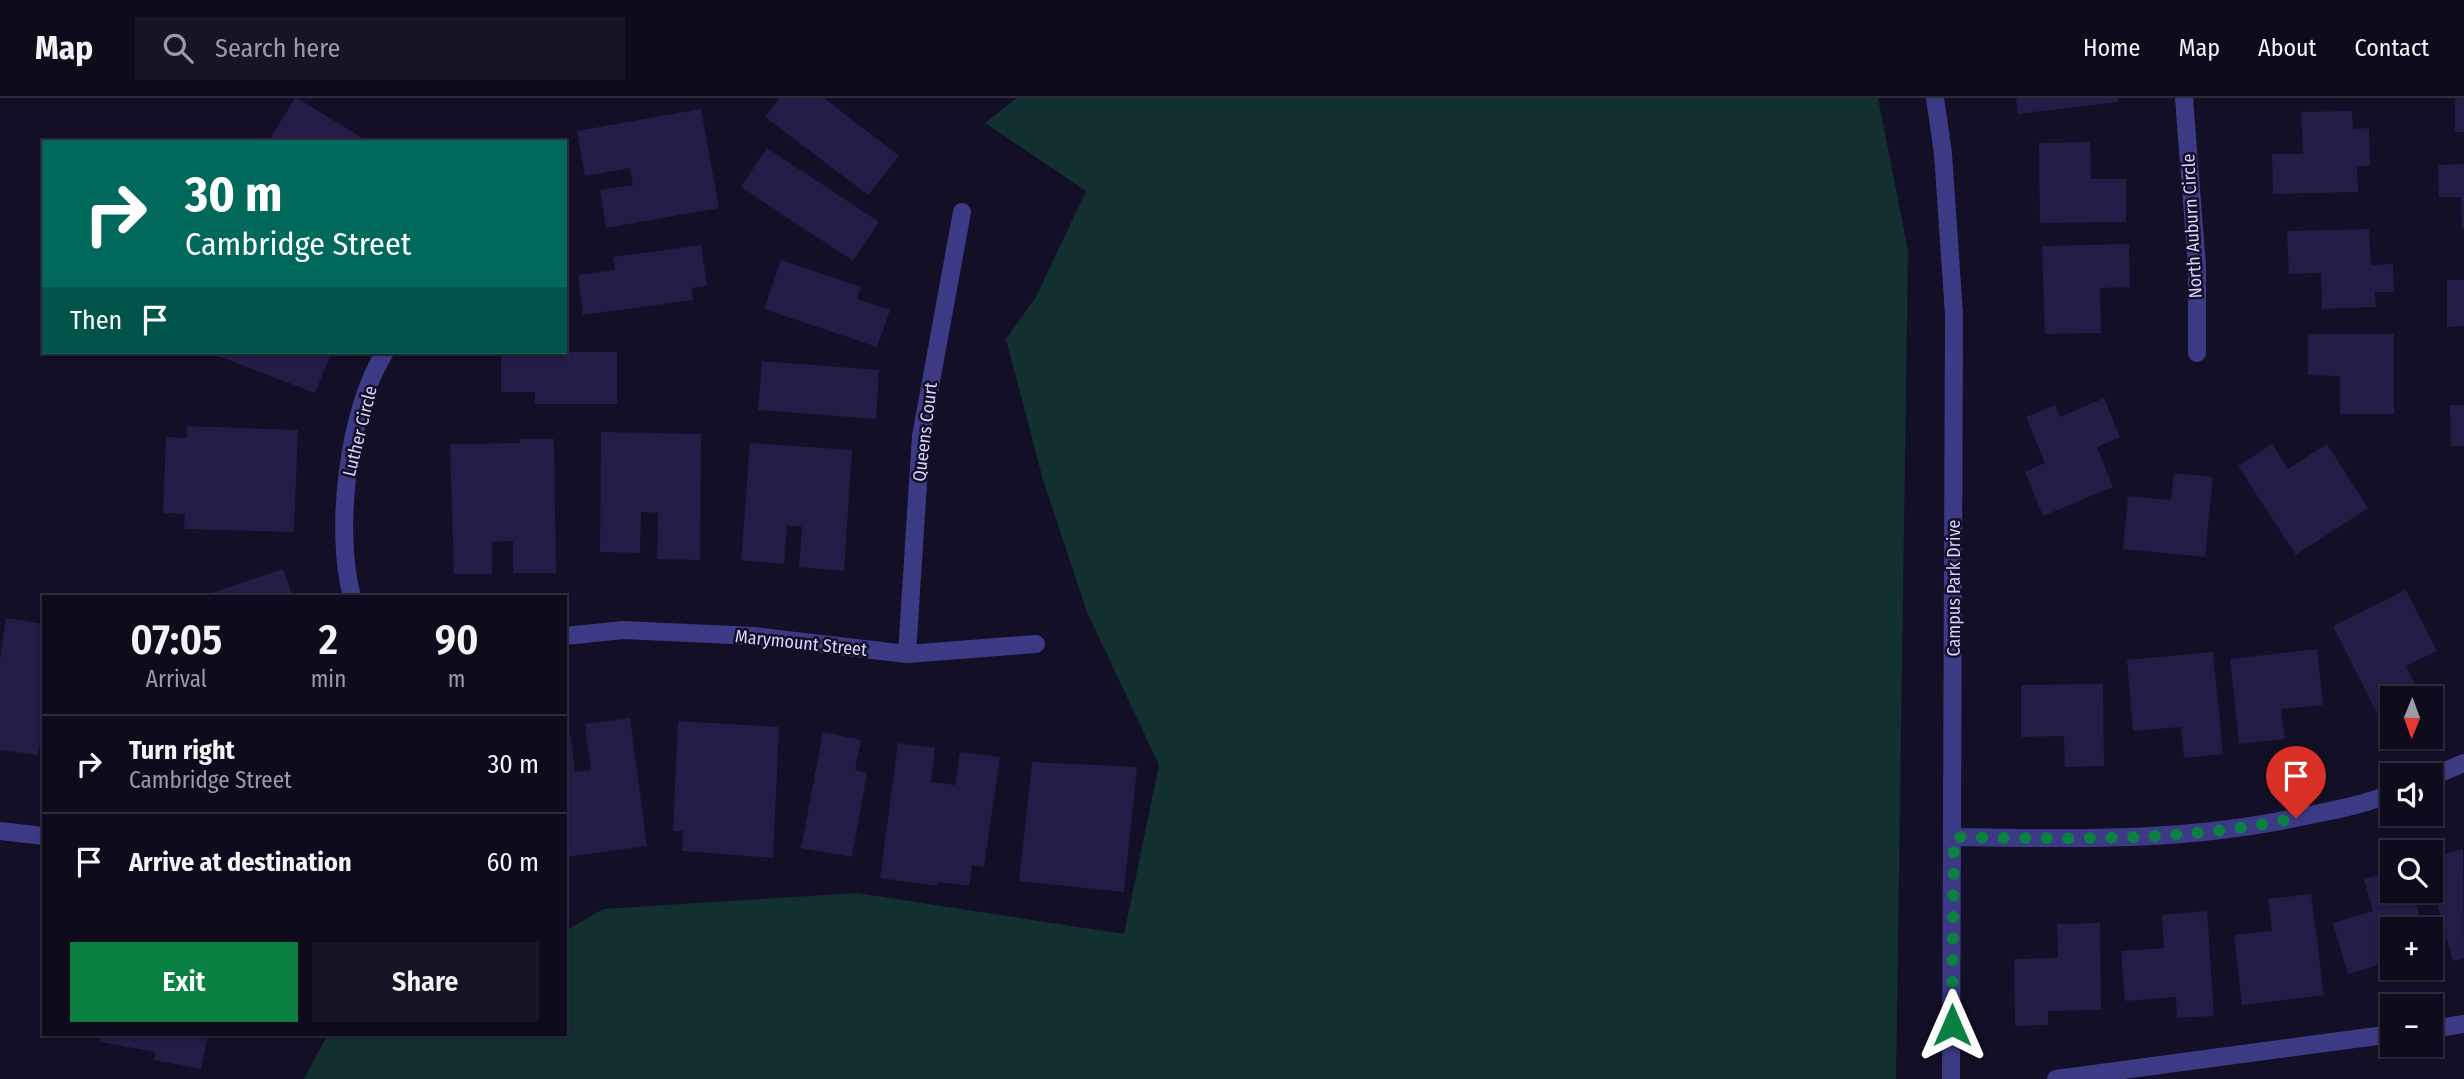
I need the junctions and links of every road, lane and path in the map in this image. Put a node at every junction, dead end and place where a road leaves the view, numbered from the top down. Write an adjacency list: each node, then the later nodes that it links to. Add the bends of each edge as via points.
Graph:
1 (1935, 98): 15 (street, Campus Park Drive, via 1954,314)
2 (2184, 98): 5 (street, North Auburn Circle, via 2197,266)
3 (962, 212): 9 (street, Queens Court, via 921,436)
4 (384, 354): 6 (street, Luther Circle, via 366,398 348,468 345,546)
5 (2197, 354)
6 (352, 595)
7 (567, 636): 9 (street, Marymount Street, via 623,630 741,636)
8 (1036, 644): 9 (street, Marymount Street)
9 (907, 654)
10 (2464, 763): 11 (street)
11 (2443, 772)
12 (2380, 798): 15 (street, via 2246,829 2129,839)
13 (0, 831): 14 (street)
14 (42, 836)
15 (1954, 837): 19 (street, Campus Park Drive)
16 (2464, 1024): 17 (street)
17 (2443, 1027)
18 (2380, 1036): 20 (street)
19 (1951, 1079)
20 (2056, 1079)

